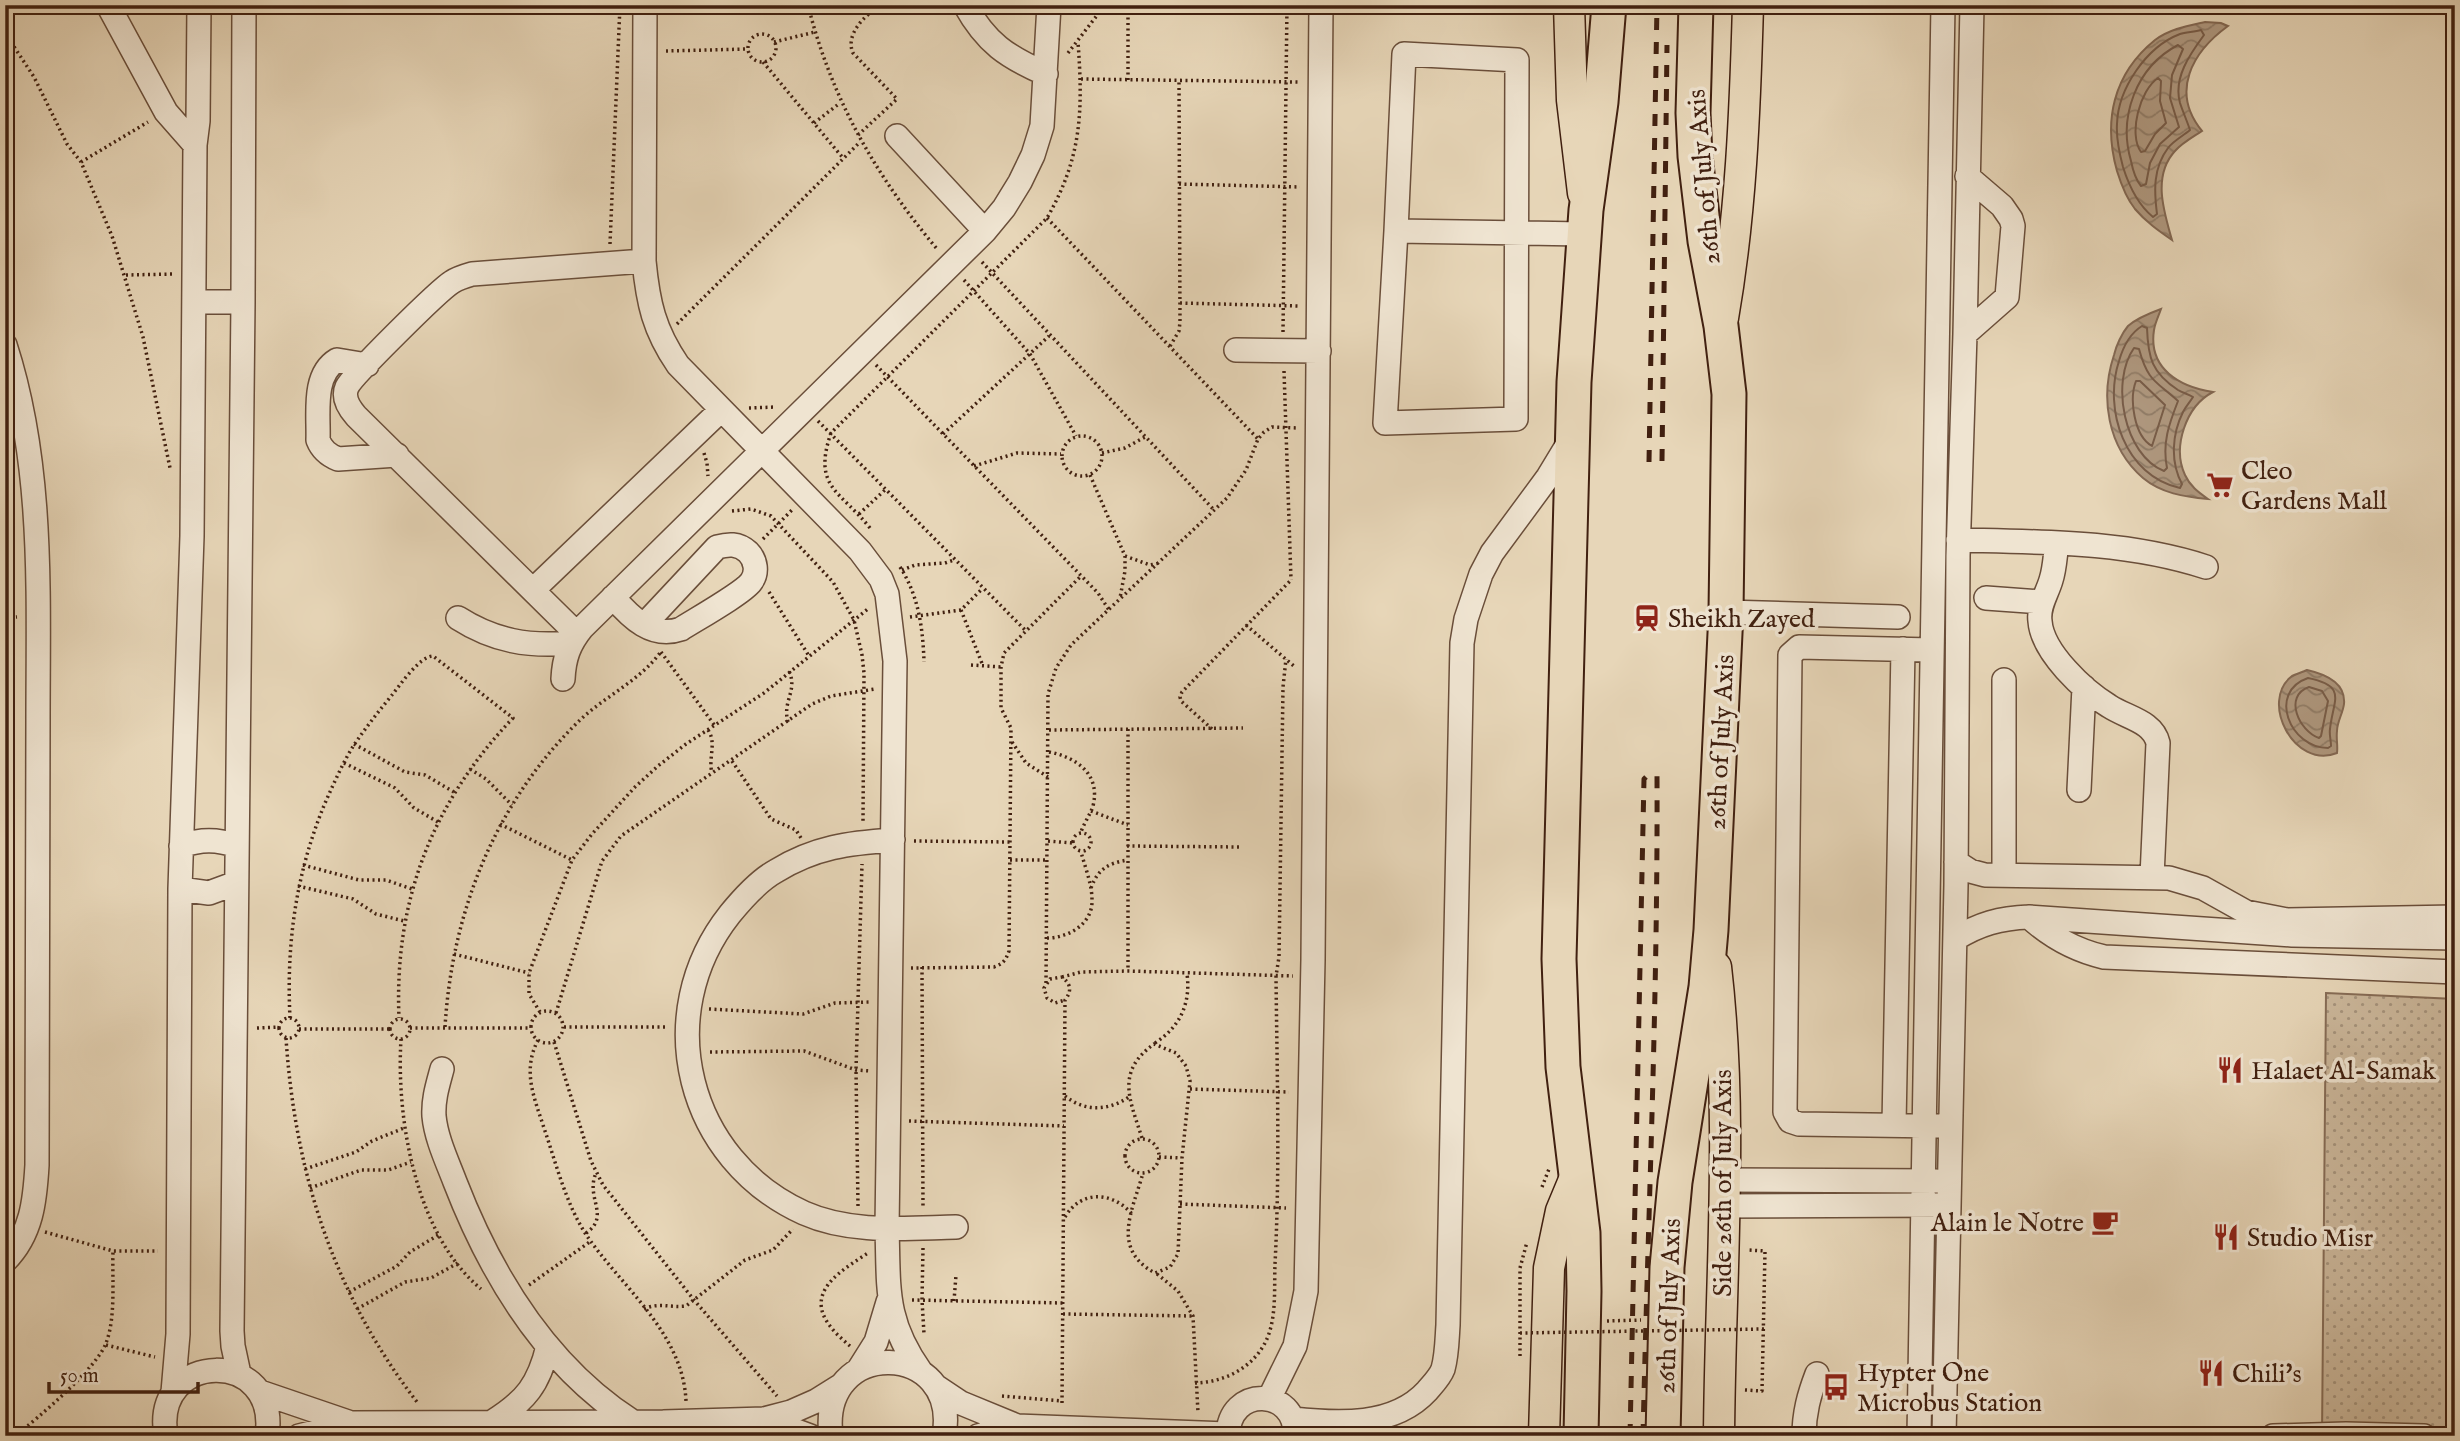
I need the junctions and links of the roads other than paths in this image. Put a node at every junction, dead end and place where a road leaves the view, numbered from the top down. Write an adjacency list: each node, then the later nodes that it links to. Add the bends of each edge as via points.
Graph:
1 (108, 5): 16 (street, via 166,112)
2 (199, 5): 16 (street)
3 (244, 5): 24 (street)
4 (645, 5): 22 (street)
5 (965, 5): 14 (street, via 998,49)
6 (1049, 5): 14 (street)
7 (1321, 5): 29 (street)
8 (1569, 5): 18 (main road, via 1572,100)
9 (1609, 5): 18 (highway)
10 (1696, 5): 25 (highway, 26th of July Axis, via 1695,156)
11 (1748, 5): 25 (main road, via 1740,193)
12 (1943, 5): 37 (street)
13 (1972, 5): 17 (street)
14 (1046, 74): 19 (street, via 1042,126 1033,155 1004,208)
15 (897, 136): 19 (street)
16 (195, 145): 23 (street)
17 (1967, 176): 26 (street); 26 (street, via 2002,206 2013,226 2007,297)
18 (1584, 222): 21 (street); 32 (highway)
19 (985, 231): 33 (street)
20 (1396, 231): 21 (street); 21 (street, via 1404,54 1517,60); 21 (street, via 1385,423 1516,419)
21 (1516, 233)
22 (644, 261): 30 (street, via 461,278 443,289); 31 (street, via 647,296 661,340 678,365)
23 (194, 302): 24 (street); 55 (street, via 192,536)
24 (243, 302): 56 (street)
25 (1721, 326): 43 (highway, 26th of July Axis, via 1730,428)
26 (1965, 334): 36 (street)
27 (5, 345): 79 (street, via 28,442 37,537 37,1165 28,1227)
28 (1236, 350): 29 (street)
29 (1318, 351): 89 (street, via 1306,1291 1300,1327)
30 (367, 365): 34 (street, via 348,385 348,406); 34 (street, via 337,360 324,370 318,440 338,459)
31 (731, 408): 33 (street); 39 (street)
32 (1571, 439): 72 (highway, via 1559,971 1563,1067); 96 (street, via 1492,553 1481,574 1462,643 1448,1325 1443,1368 1423,1396 1392,1414)
33 (762, 449): 40 (street); 54 (street, via 892,576)
34 (397, 455): 39 (street)
35 (2057, 543): 36 (street); 38 (street, via 2124,547); 42 (street, via 2051,581)
36 (1958, 548): 37 (street); 57 (street)
37 (1933, 556): 49 (street)
38 (2206, 567)
39 (533, 590): 47 (street)
40 (613, 597): 46 (street); 47 (street)
41 (1986, 598): 42 (street)
42 (2042, 602): 52 (street, via 2040,621 2045,639)
43 (1726, 612): 44 (street); 64 (highway, 26th of July Axis)
44 (1898, 617)
45 (458, 618): 47 (street, via 484,634 513,642 548,645)
46 (644, 625): 46 (street, via 717,547 740,547 752,562 750,584 665,643)
47 (574, 638): 50 (street, via 564,660)
48 (1903, 649): 49 (street); 69 (street); 69 (street, via 1799,647 1790,655 1785,1112 1790,1121 1799,1124)
49 (1932, 650): 70 (street)
50 (563, 679)
51 (2004, 680): 58 (street)
52 (2084, 687): 53 (street); 59 (street, via 2111,708 2148,726 2157,737)
53 (2079, 790)
54 (893, 840): 78 (street); 78 (street, via 852,842 812,853 775,872 743,898 717,930 698,968 687,1017 687,1053 695,1094 712,1132 737,1166 768,1193 805,1213)
55 (181, 846): 56 (street, via 203,840); 61 (street)
56 (237, 846): 60 (street)
57 (1956, 862): 58 (street, via 1977,873); 65 (street)
58 (2004, 875): 59 (street)
59 (2152, 877): 63 (street, via 2187,882 2246,912 2287,920)
60 (236, 883): 61 (street, via 209,892); 83 (street, via 232,1331)
61 (180, 889): 87 (street, via 177,1363)
62 (2029, 917): 65 (street, via 1994,920); 66 (street, via 2292,935); 67 (street, via 2056,939 2104,957)
63 (2455, 917)
64 (1711, 930): 74 (main road, Side 26th of July Axis, via 1721,1030); 109 (highway, 26th of July Axis, via 1670,1225)
65 (1955, 939): 71 (street)
66 (2455, 939)
67 (2455, 972)
68 (442, 1069): 81 (street, via 434,1118 444,1154 488,1254)
69 (1894, 1125): 70 (street)
70 (1924, 1125): 71 (street); 73 (street)
71 (1951, 1126): 75 (street)
72 (1576, 1175): 107 (main road, via 1558,1220 1549,1268); 108 (highway, via 1583,1233)
73 (1923, 1181): 74 (street); 75 (street); 76 (street)
74 (1723, 1193): 76 (street); 110 (main road, Side 26th of July Axis)
75 (1950, 1193): 76 (street); 113 (street)
76 (1923, 1205): 112 (street)
77 (956, 1227): 78 (street)
78 (888, 1234): 80 (street)
79 (5, 1261)
80 (889, 1299): 82 (street, via 876,1342); 85 (street, via 906,1350)
81 (548, 1346): 91 (street, via 530,1392); 92 (street, via 586,1388)
82 (862, 1365): 85 (street, via 907,1364); 86 (street)
83 (240, 1374): 87 (street, via 211,1369 184,1380); 88 (street)
84 (1816, 1374): 111 (street, via 1808,1396)
85 (929, 1379): 94 (street, via 961,1403); 105 (street, via 945,1412)
86 (839, 1386): 90 (street, via 816,1401); 104 (street, via 829,1419)
87 (173, 1392): 100 (street, via 166,1407)
88 (260, 1392): 97 (street); 101 (street, via 268,1414)
89 (1269, 1399): 96 (street, via 1284,1406); 99 (street, via 1240,1406)
90 (764, 1419): 93 (street); 103 (street)
91 (491, 1422): 95 (street); 98 (street)
92 (633, 1422): 93 (street); 98 (street)
93 (669, 1426)
94 (1017, 1426): 99 (street); 106 (street)
95 (441, 1427): 97 (street)
96 (1294, 1427)
97 (354, 1429): 102 (street)
98 (597, 1429)
99 (1228, 1435)
100 (166, 1436)
101 (267, 1436)
102 (299, 1436)
103 (810, 1436)
104 (831, 1436)
105 (944, 1436)
106 (978, 1436)
107 (1544, 1436)
108 (1581, 1436)
109 (1663, 1436)
110 (1718, 1436)
111 (1804, 1436)
112 (1919, 1436)
113 (1944, 1436)
114 (2273, 1436): 115 (street)
115 (2424, 1436)

